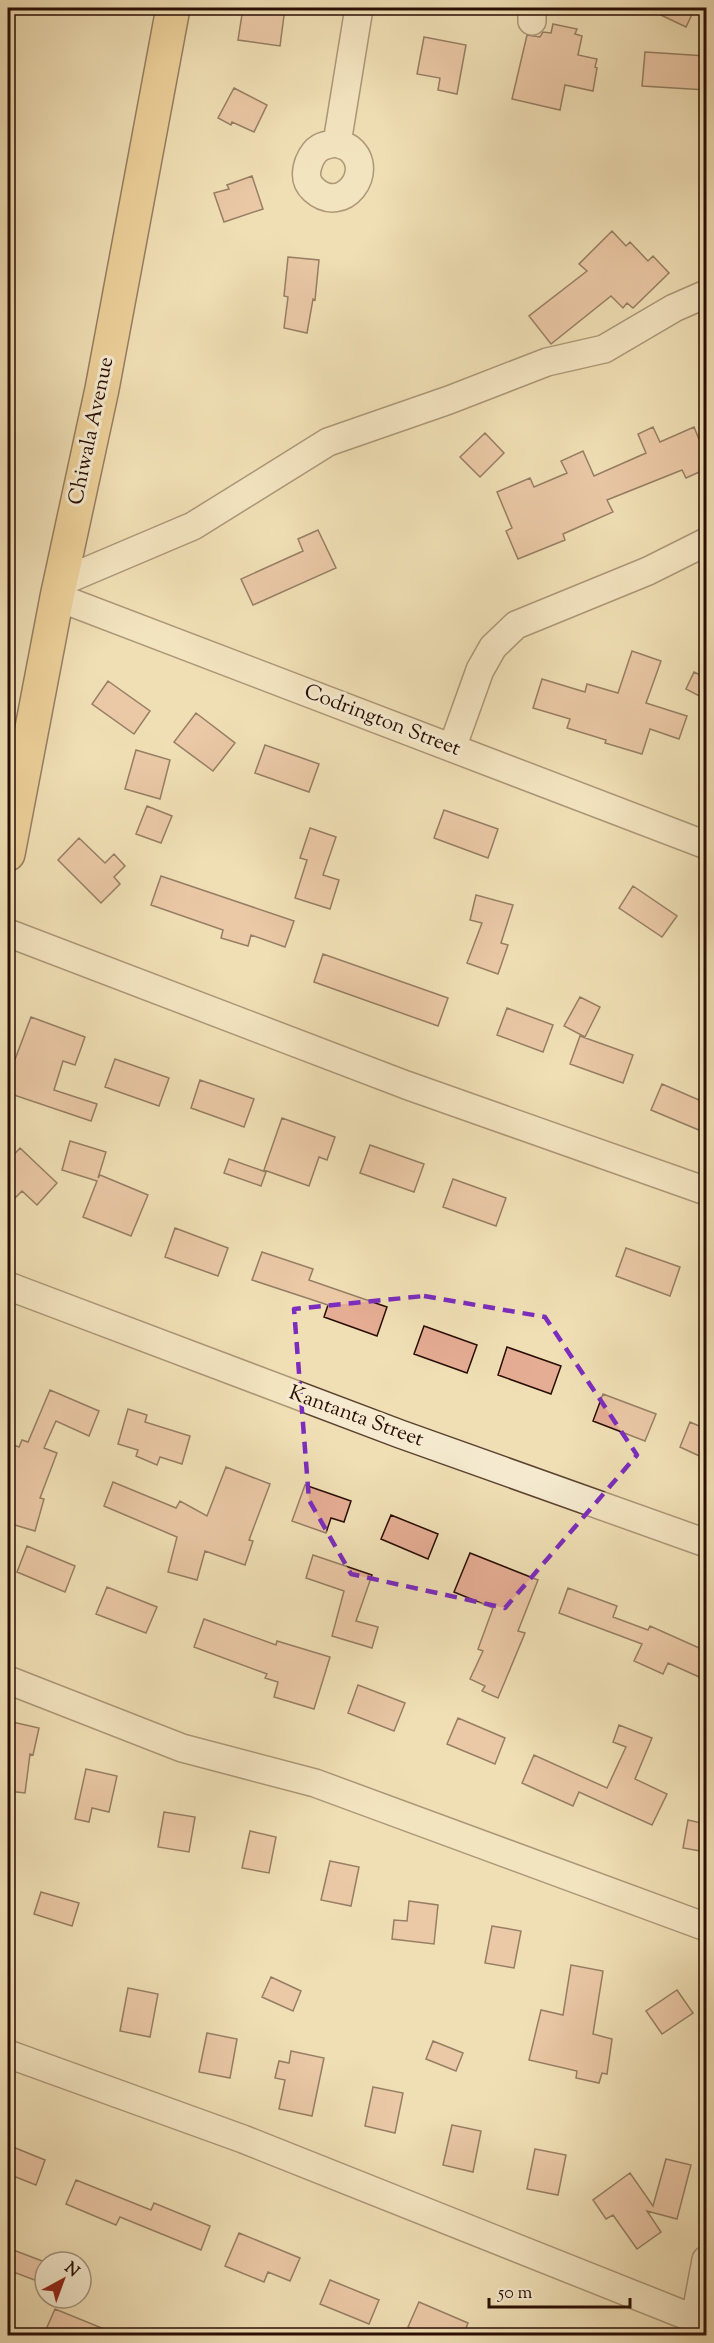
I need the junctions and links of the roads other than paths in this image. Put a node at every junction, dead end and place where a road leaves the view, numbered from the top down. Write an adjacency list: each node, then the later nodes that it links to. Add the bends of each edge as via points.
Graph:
1 (173, 8): 6 (main road, Chiwala Avenue, via 102,389)
2 (359, 8): 3 (street)
3 (337, 143)
4 (706, 294): 6 (street, via 604,349 547,362 328,442 193,526)
5 (706, 542): 7 (street, via 648,571 516,625 493,647 480,670)
6 (59, 590): 7 (street, Codrington Street); 9 (main road, Chiwala Avenue)
7 (452, 748): 8 (street, Codrington Street)
8 (706, 845)
9 (8, 854)
10 (8, 933): 11 (street, via 406,1085)
11 (706, 1191)
12 (8, 1286): 13 (street, Kantanta Street, via 400,1434)
13 (706, 1543)
14 (8, 1680): 15 (street, via 182,1748 315,1783)
15 (706, 1927)
16 (8, 2054): 18 (street, via 243,2139)
17 (706, 2260): 18 (street)
18 (694, 2327)

